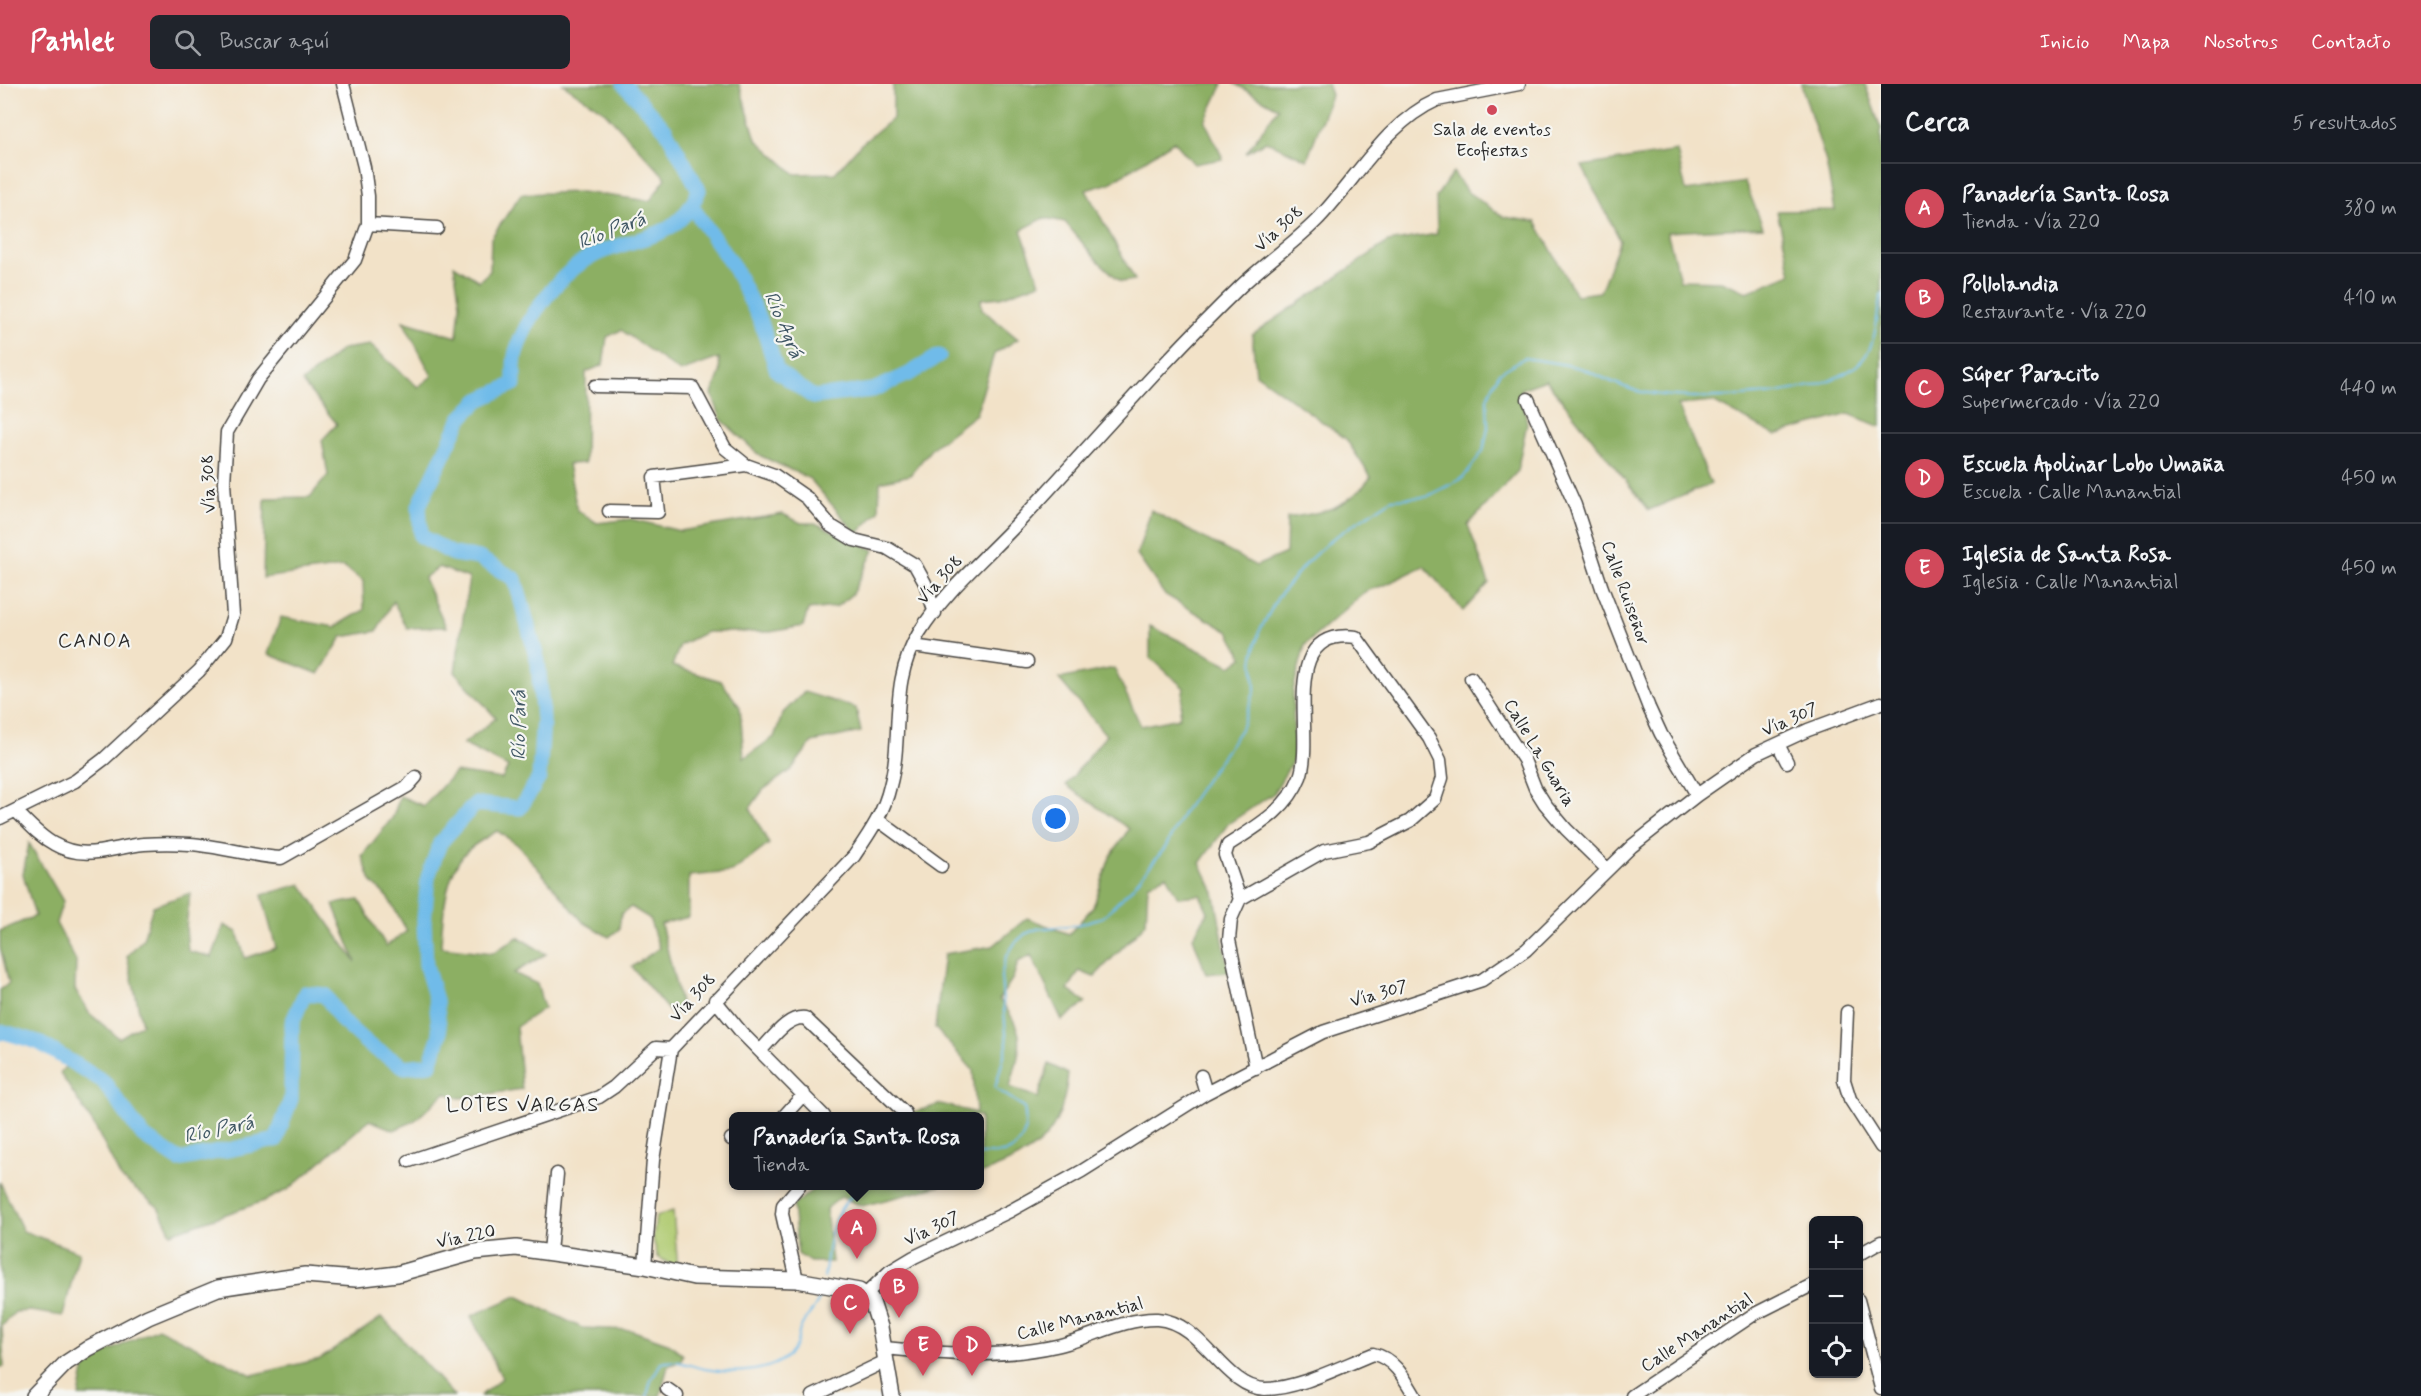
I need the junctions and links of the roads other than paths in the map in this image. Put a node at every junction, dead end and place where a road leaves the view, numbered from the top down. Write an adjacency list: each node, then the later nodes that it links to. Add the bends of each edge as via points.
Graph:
1 (343, 84): 3 (street, Vía 308, via 364,167)
2 (1519, 84): 9 (street, Vía 308, via 1437,100 1401,125 1291,246 1242,284)
3 (368, 225): 4 (street); 18 (street, Vía 308, via 355,260 258,379 227,432 224,483 233,615 219,650 104,759 75,781)
4 (437, 228)
5 (595, 386): 7 (street, via 693,388 725,448)
6 (1528, 399): 17 (street, Calle Ruiseñor, via 1575,505 1602,588 1649,708)
7 (746, 465): 8 (street, via 654,477 658,512); 9 (street, via 774,475 807,498 831,526 854,540 887,548 915,565)
8 (609, 511)
9 (935, 613): 10 (street, Vía 308)
10 (913, 646): 11 (street); 20 (street, Vía 308, via 900,684 890,787)
11 (1027, 662)
12 (1471, 678): 22 (street, Calle La Guaria, via 1524,760 1545,804)
13 (1881, 705): 14 (street, Vía 307)
14 (1778, 744): 15 (street); 17 (street, Vía 307, via 1756,754)
15 (1787, 762)
16 (416, 777): 18 (street, via 408,786 281,858 167,843 104,852 70,851 39,834)
17 (1697, 795): 22 (street, Vía 307)
18 (16, 811): 19 (street, Vía 308)
19 (0, 818)
20 (878, 820): 21 (street); 24 (street, Vía 308, via 854,856)
21 (941, 866)
22 (1607, 869): 28 (street, Vía 307, via 1526,950 1482,980 1336,1026)
23 (1240, 899): 23 (street, via 1225,855 1228,845 1280,811 1300,776 1305,744 1305,668 1320,645 1341,635 1356,637 1429,738 1440,760 1442,778 1436,799 1410,821 1369,842 1324,851); 28 (street, via 1231,919 1229,940)
24 (715, 1000): 26 (street, Vía 308); 27 (street)
25 (1848, 1012): 35 (street, via 1844,1080 1850,1099)
26 (671, 1049): 36 (street, via 656,1048 599,1096); 42 (street, Vía 308, via 653,1160)
27 (761, 1050): 31 (street); 34 (street, via 789,1022 796,1017 805,1018)
28 (1256, 1068): 30 (street, Vía 307)
29 (1201, 1076): 30 (street)
30 (1206, 1093): 45 (street, Vía 307, via 1072,1176 914,1257 889,1272)
31 (804, 1094): 32 (street); 33 (street)
32 (788, 1112)
33 (820, 1112)
34 (904, 1112)
35 (1881, 1147)
36 (409, 1161)
37 (557, 1174): 40 (street)
38 (795, 1190): 43 (street, via 783,1204 782,1215)
39 (1881, 1242): 41 (street)
40 (550, 1252): 42 (main road, Vía 220); 49 (main road, Vía 220, via 497,1248 397,1274 356,1279 304,1275 218,1288 148,1317 89,1348 66,1363)
41 (1863, 1252)
42 (645, 1266): 43 (main road, Vía 220, via 694,1277)
43 (797, 1280): 45 (main road, Vía 220)
44 (1809, 1287): 53 (street, Calle Manantial, via 1753,1315)
45 (865, 1294): 47 (main road, via 873,1306)
46 (1863, 1319): 48 (street)
47 (885, 1354): 50 (street); 51 (main road); 52 (street, Calle Manantial, via 1012,1355 1155,1319 1181,1326 1253,1388 1286,1387 1373,1354 1387,1359)
48 (1881, 1388)
49 (34, 1396)
50 (813, 1396)
51 (892, 1396)
52 (1415, 1396)
53 (1632, 1396)

